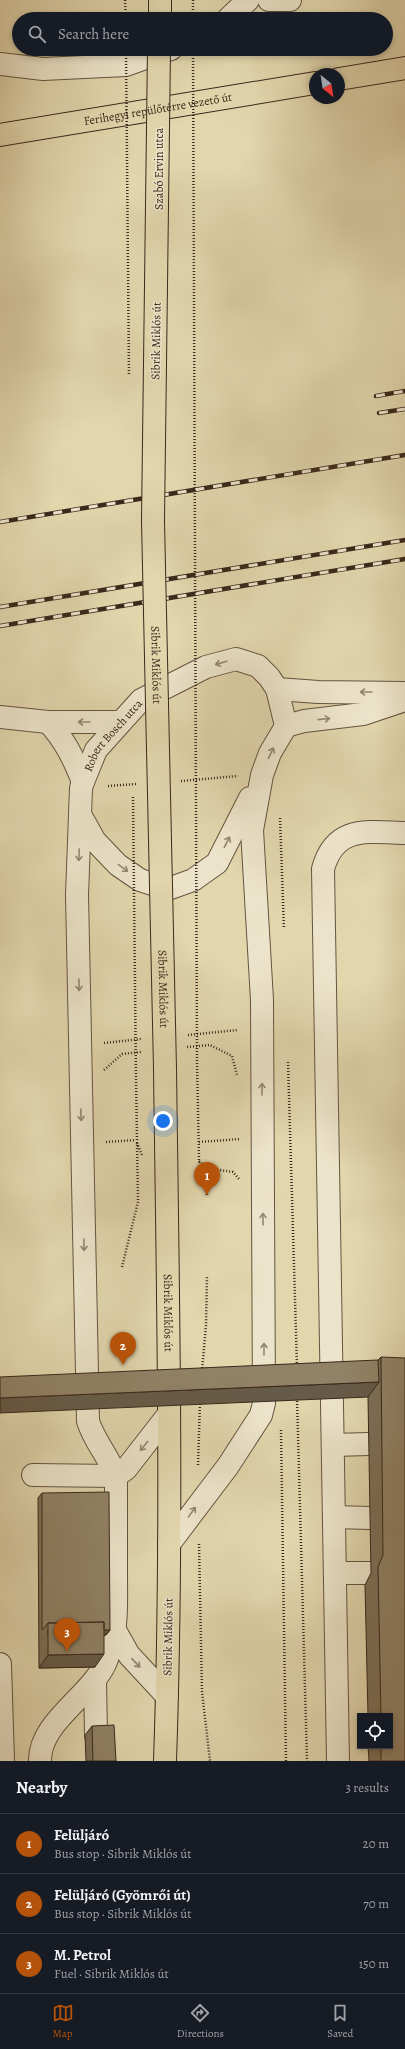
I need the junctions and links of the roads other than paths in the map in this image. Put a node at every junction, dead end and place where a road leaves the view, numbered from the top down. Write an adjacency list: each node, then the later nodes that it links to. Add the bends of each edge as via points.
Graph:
1 (160, 0): 5 (main road)
2 (248, 0): 6 (street)
3 (269, 0): 4 (street)
4 (290, 0)
5 (160, 12)
6 (235, 12)
7 (151, 56): 9 (street, via 126,65 43,70)
8 (159, 56): 14 (main road, Szabó Ervin utca, bridge)
9 (0, 64)
10 (405, 68): 11 (main road)
11 (345, 78)
12 (309, 84): 13 (main road, Ferihegyi repülőtérre vezető út)
13 (0, 135)
14 (158, 217): 26 (main road, Sibrik Miklós út, bridge, via 153,521 168,1229)
15 (277, 690): 16 (street, one-way to 15); 20 (street, Robert Bosch utca, one-way to 20, via 258,666 236,659 206,667 141,700); 21 (street)
16 (405, 693)
17 (405, 700): 21 (street, one-way to 17, via 304,721 363,714)
18 (0, 717): 19 (street)
19 (48, 722): 20 (street, one-way to 19); 23 (street, Robert Bosch utca, via 72,754)
20 (119, 722): 23 (street, Robert Bosch utca, via 96,750)
21 (286, 726): 22 (street, one-way to 21, via 270,753)
22 (262, 775): 24 (street, one-way to 22, via 96,841 118,865 140,880 168,889 193,880 217,863); 33 (street, one-way to 22, via 228,1466 261,1415 264,1403 262,1000 252,830)
23 (82, 785): 24 (street)
24 (81, 816): 30 (street, one-way to 30, via 77,895 88,1421 91,1432)
25 (405, 833): 28 (street, via 361,832 348,836 336,843 327,855 323,869)
26 (168, 1415): 30 (street, one-way to 30, via 126,1468); 33 (main road, Sibrik Miklós út)
27 (369, 1444): 28 (street)
28 (333, 1445): 31 (street)
29 (33, 1475): 30 (street)
30 (116, 1476): 36 (street)
31 (334, 1518): 32 (street); 34 (street)
32 (370, 1518)
33 (169, 1544): 39 (main road, Sibrik Miklós út)
34 (335, 1573): 35 (street); 44 (street)
35 (371, 1573)
36 (115, 1630): 38 (street, via 107,1660); 39 (street, one-way to 39, via 129,1655)
37 (0, 1664): 41 (street)
38 (95, 1680): 40 (street); 42 (street, via 56,1722 40,1750)
39 (167, 1696): 43 (main road, Sibrik Miklós út)
40 (96, 1735)
41 (2, 1761)
42 (40, 1761)
43 (165, 1761)
44 (338, 1761)

